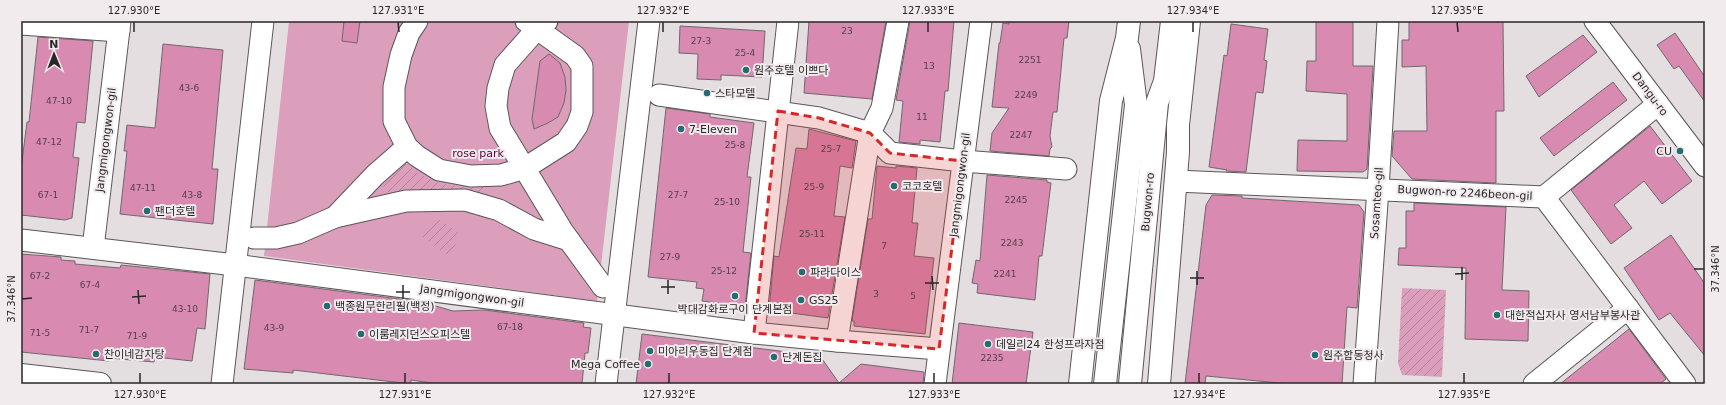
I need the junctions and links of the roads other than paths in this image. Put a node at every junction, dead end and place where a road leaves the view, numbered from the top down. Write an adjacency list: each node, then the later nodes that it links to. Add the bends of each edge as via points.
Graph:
1 (263, 21): 34 (street)
2 (417, 21): 21 (street, via 409,33 401,55 394,87 394,121)
3 (649, 21): 37 (street)
4 (788, 21): 18 (street)
5 (898, 21): 20 (street, via 882,108)
6 (980, 21): 22 (street, Jangmigongwon-gil)
7 (1172, 21): 15 (street, Bugwon-ro)
8 (1189, 21): 19 (street)
9 (1388, 21): 27 (street, Sosamteo-gil)
10 (1595, 21): 17 (street, Dangu-ro)
11 (21, 24): 13 (street, Jangmigongwon-gil)
12 (537, 24): 24 (street, via 505,65 497,94 496,106 500,128); 24 (street, via 575,56 582,66 582,112 577,126 566,142)
13 (120, 26): 33 (street, Jangmigongwon-gil)
14 (1128, 29): 46 (street, Bugwon-ro, via 1111,101); 47 (street, Bugwon-ro, via 1136,105)
15 (1165, 81): 19 (street); 48 (street, Bugwon-ro, via 1157,103)
16 (659, 95): 18 (street)
17 (1658, 104): 23 (street, Dangu-ro); 28 (street)
18 (778, 111): 20 (street, via 819,118); 38 (street)
19 (1178, 125): 26 (street)
20 (870, 133): 22 (street, via 890,153); 39 (street)
21 (407, 147): 24 (street, via 439,170 470,176 501,175); 29 (street, via 375,175)
22 (963, 161): 25 (street); 40 (street, Jangmigongwon-gil)
23 (1705, 166)
24 (525, 168): 32 (street)
25 (1066, 169)
26 (1176, 181): 27 (street, Bugwon-ro 2246beon-gil); 49 (street)
27 (1378, 189): 28 (street, Bugwon-ro 2246beon-gil); 50 (street, Sosamteo-gil)
28 (1544, 197): 36 (street, Bugwon-ro 2246beon-gil)
29 (335, 217): 30 (street, via 298,234); 32 (street, via 406,201 465,200 499,210 534,229)
30 (254, 238)
31 (21, 240): 33 (street, Jangmigongwon-gil)
32 (569, 240): 35 (street)
33 (93, 248): 34 (street, Jangmigongwon-gil)
34 (235, 265): 37 (street, Jangmigongwon-gil); 43 (street)
35 (603, 286)
36 (1628, 308): 51 (street); 52 (street, Bugwon-ro 2246beon-gil)
37 (614, 315): 38 (street, Jangmigongwon-gil); 44 (street)
38 (754, 333): 39 (street, Jangmigongwon-gil)
39 (837, 341): 40 (street, Jangmigongwon-gil)
40 (939, 349): 45 (street, Jangmigongwon-gil)
41 (21, 375): 42 (street)
42 (100, 384)
43 (222, 384)
44 (606, 384)
45 (935, 384)
46 (1080, 384)
47 (1105, 384)
48 (1130, 384)
49 (1159, 384)
50 (1364, 384)
51 (1534, 384)
52 (1685, 384)

